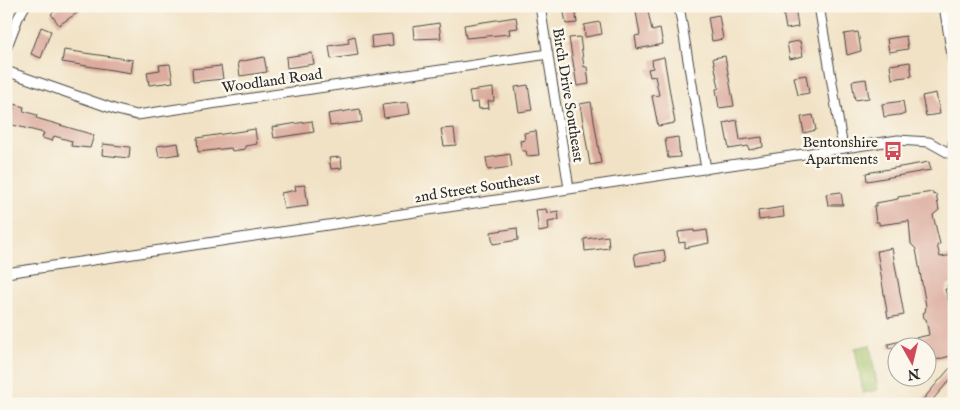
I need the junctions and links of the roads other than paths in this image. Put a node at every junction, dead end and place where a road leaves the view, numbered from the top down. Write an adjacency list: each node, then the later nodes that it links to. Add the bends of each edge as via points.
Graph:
1 (25, 6): 6 (street)
2 (540, 6): 7 (street, Birch Drive Southeast)
3 (679, 6): 13 (street)
4 (819, 6): 11 (street)
5 (944, 6): 8 (street)
6 (6, 49)
7 (548, 54): 9 (street, Woodland Road, via 137,114); 14 (street, Birch Drive Southeast)
8 (954, 67)
9 (6, 71)
10 (954, 140): 12 (street)
11 (843, 148): 12 (street, 2nd Street Southeast, via 915,140 929,142); 13 (street, 2nd Street Southeast)
12 (952, 154)
13 (706, 169): 14 (street, 2nd Street Southeast)
14 (569, 188): 15 (street, 2nd Street Southeast)
15 (6, 273)

